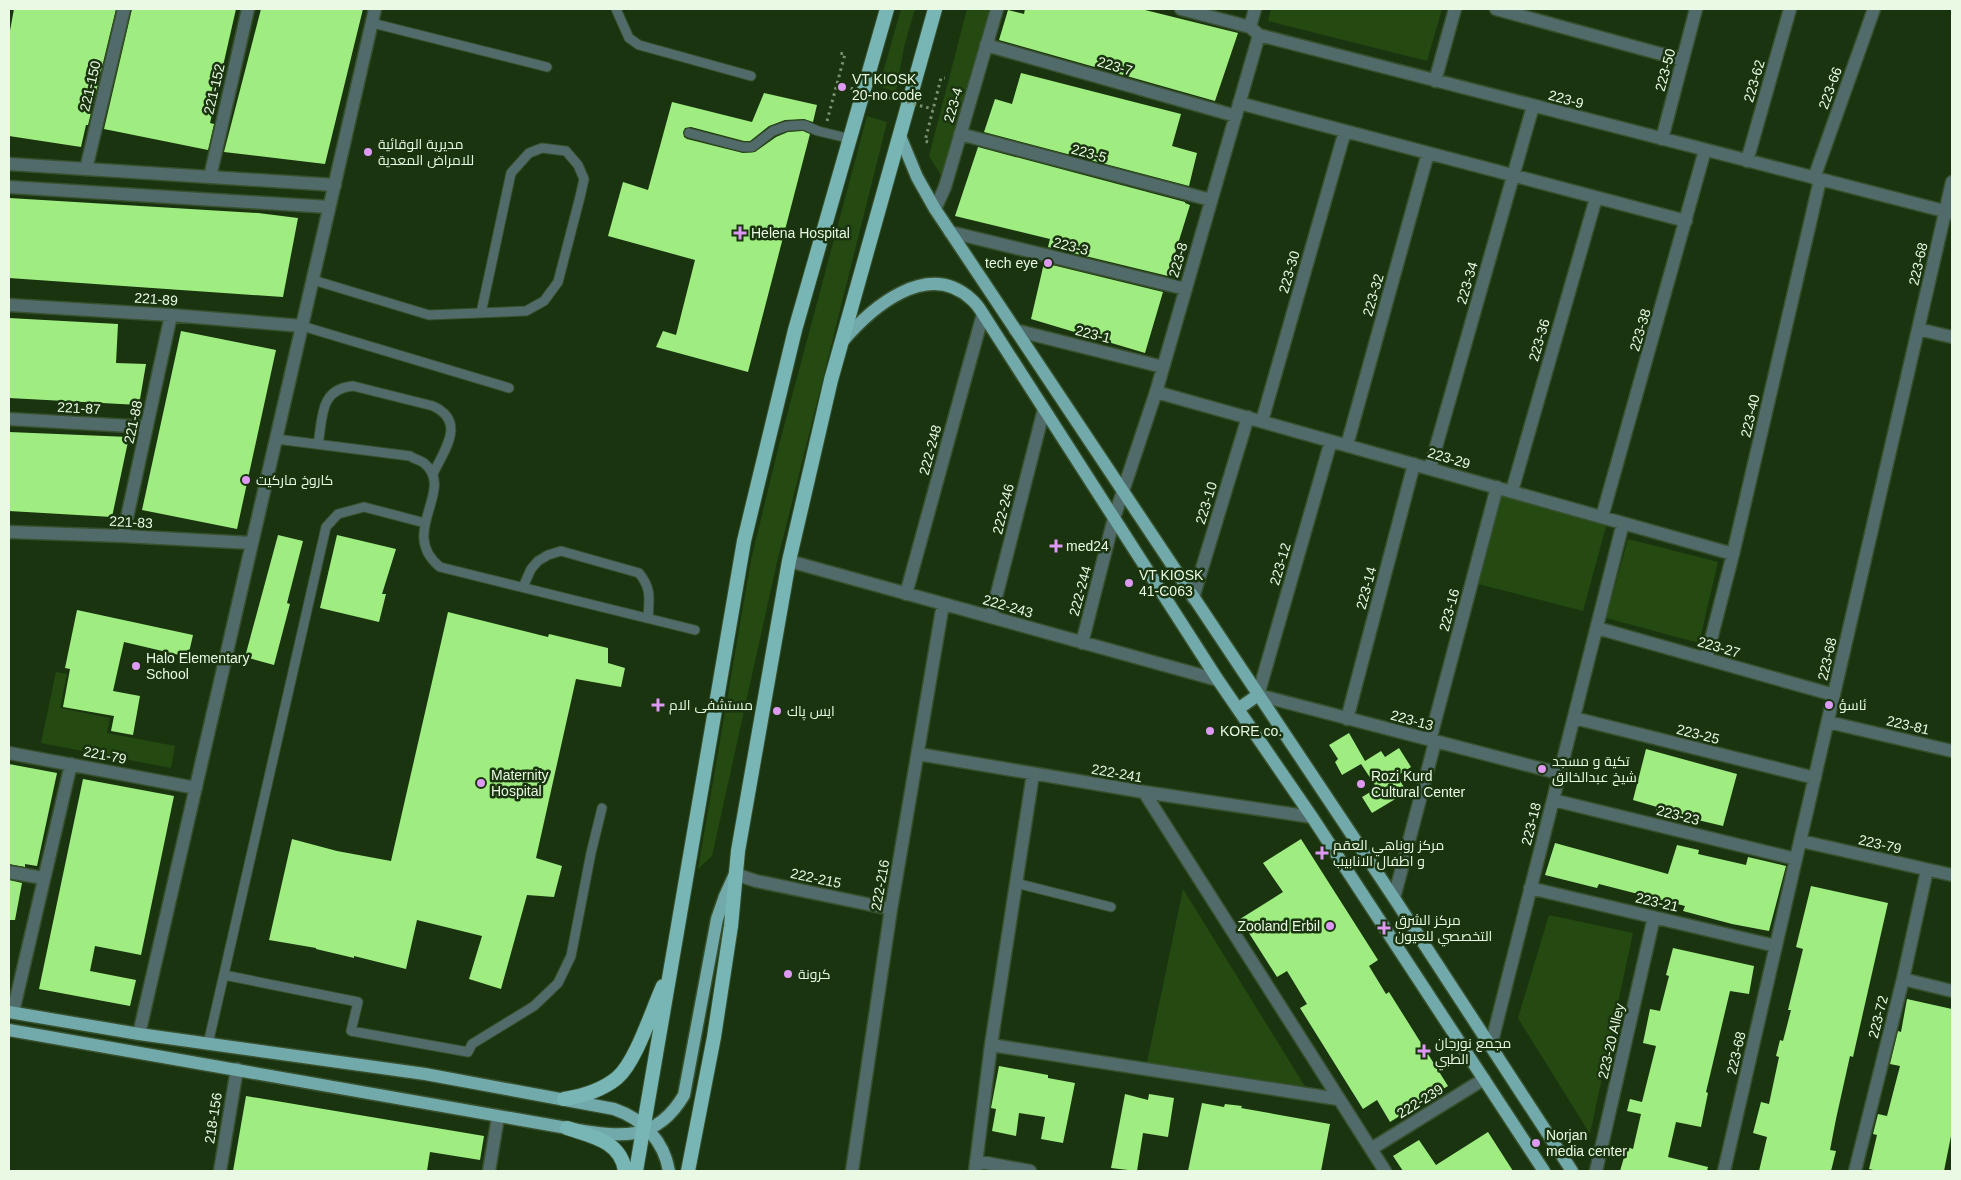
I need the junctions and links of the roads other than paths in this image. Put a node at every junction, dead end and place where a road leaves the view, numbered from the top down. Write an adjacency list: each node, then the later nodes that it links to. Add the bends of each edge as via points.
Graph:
1 (124, 9): 34 (street, 221-150)
2 (248, 9): 36 (street, 221-152)
3 (375, 9): 15 (street)
4 (616, 9): 20 (lane, via 629,38 639,46)
5 (935, 9): 27 (highway)
6 (997, 9): 17 (street, 223-4)
7 (1182, 9): 16 (street, 223-9)
8 (1255, 9): 16 (street, 223-8)
9 (1455, 9): 21 (street)
10 (1496, 9): 18 (street)
11 (1696, 9): 18 (street, 223-50)
12 (1790, 9): 32 (street, 223-62)
13 (1874, 9): 37 (street, 223-66)
14 (885, 13): 29 (highway)
15 (372, 23): 19 (lane); 39 (street)
16 (1254, 31): 21 (street, 223-9); 23 (street, 223-8)
17 (986, 45): 23 (street, 223-7); 26 (street, 223-4)
18 (1683, 60): 28 (street, 223-50)
19 (547, 67)
20 (751, 76)
21 (1435, 80): 22 (street, 223-9)
22 (1533, 106): 28 (street, 223-9); 35 (street, 223-34)
23 (1237, 110): 24 (street, 223-7); 42 (street, 223-8)
24 (1345, 131): 31 (street, 223-7); 65 (street, 223-30)
25 (689, 134): 29 (lane, via 752,147 773,131 804,125)
26 (960, 134): 42 (street, 223-5); 44 (street, 223-4, via 945,187)
27 (900, 136): 44 (main road, via 916,177); 58 (highway)
28 (1662, 139): 30 (street, 223-9)
29 (851, 140): 130 (highway, via 795,330 744,541)
30 (1705, 150): 32 (street, 223-9); 46 (street, 223-38)
31 (1428, 153): 35 (street, 223-7); 70 (street, 223-32)
32 (1746, 161): 37 (street, 223-9)
33 (9, 164): 34 (street)
34 (86, 169): 36 (street)
35 (1514, 175): 41 (street, 223-7); 72 (street, 223-34)
36 (210, 177): 39 (street)
37 (1817, 179): 45 (street, 223-9); 84 (street, 223-40)
38 (1952, 182): 45 (street, 223-68)
39 (334, 185): 43 (street)
40 (9, 187): 43 (street)
41 (1596, 198): 46 (street, 223-7); 75 (street, 223-36)
42 (1211, 200): 49 (street, 223-8)
43 (330, 207): 48 (street)
44 (935, 209): 47 (main road)
45 (1949, 213): 56 (street, 223-68)
46 (1686, 221): 77 (street, 223-38)
47 (950, 232): 49 (street, 223-3); 55 (main road)
48 (313, 280): 51 (lane, via 429,315); 54 (street)
49 (1186, 289): 59 (street, 223-8)
50 (9, 305): 53 (street, 221-89)
51 (481, 313): 51 (lane, via 511,173 529,153 542,148 566,151 578,165 584,179 558,282 544,301 526,311)
52 (983, 314): 58 (main road, via 972,299 954,288 932,284 912,287 877,308); 62 (main road); 87 (street, 222-248)
53 (171, 315): 54 (street, 221-89); 66 (street, 221-88)
54 (302, 326): 60 (lane); 67 (street)
55 (1015, 330): 59 (street, 223-1); 76 (main road)
56 (1918, 330): 57 (street); 98 (street, 223-68)
57 (1952, 337)
58 (842, 342): 85 (highway)
59 (1163, 366): 61 (street, 223-8)
60 (509, 388)
61 (1156, 392): 63 (street, 223-29); 76 (street, 223-8)
62 (1044, 408): 78 (main road); 90 (street, 222-246)
63 (1248, 417): 65 (street, 223-29); 88 (street, 223-10)
64 (9, 420): 66 (street, 221-87)
65 (1262, 421): 68 (street, 223-29)
66 (147, 427): 82 (street, 221-88)
67 (276, 439): 69 (lane); 83 (street)
68 (1331, 441): 70 (street, 223-29); 97 (street, 223-12)
69 (318, 444): 73 (lane, via 410,456 424,463); 73 (lane, via 325,404 329,395 343,387 352,386 433,406 448,416 451,435)
70 (1347, 445): 71 (street, 223-29)
71 (1414, 464): 72 (street, 223-29); 101 (street, 223-14)
72 (1430, 468): 74 (street, 223-29)
73 (432, 474): 79 (lane, via 435,487)
74 (1497, 487): 75 (street, 223-29); 103 (street, 223-16)
75 (1512, 491): 77 (street, 223-29)
76 (1122, 492): 78 (street, 222-244); 88 (main road)
77 (1602, 517): 80 (street, 223-29)
78 (1114, 518): 94 (street, 222-244); 96 (main road)
79 (425, 523): 86 (lane, via 424,548 440,567); 131 (lane, via 364,507 338,514 326,527)
80 (1623, 523): 84 (street, 223-29); 92 (street, 223-18)
81 (9, 532): 82 (street, 221-83)
82 (123, 536): 83 (street, 221-83)
83 (252, 543): 111 (street)
84 (1733, 554): 95 (street, 223-40)
85 (789, 561): 87 (street, 222-243); 120 (highway)
86 (522, 587): 91 (lane); 91 (lane, via 538,561 561,551 639,573 649,591)
87 (906, 594): 89 (street, 222-243)
88 (1193, 598): 97 (main road)
89 (943, 604): 90 (street, 222-243); 106 (street, 222-216)
90 (991, 617): 94 (street, 222-243)
91 (648, 618): 93 (lane)
92 (1597, 628): 95 (street, 223-27); 100 (street, 223-18)
93 (695, 630)
94 (1082, 643): 96 (street, 222-243)
95 (1706, 659): 98 (street, 223-27)
96 (1218, 680): 99 (main road)
97 (1258, 695): 99 (main road); 101 (street, 223-13); 125 (main road)
98 (1834, 695): 102 (street, 223-68)
99 (1238, 708): 115 (main road)
100 (1574, 718): 108 (street, 223-18); 110 (street, 223-25)
101 (1347, 719): 103 (street, 223-13)
102 (1828, 722): 104 (street, 223-81); 110 (street, 223-68)
103 (1433, 741): 108 (street, 223-13); 125 (street, 223-16)
104 (1951, 747)
105 (9, 752): 107 (street, 221-79)
106 (918, 754): 109 (street, 222-241); 127 (street, 222-216)
107 (71, 764): 111 (street, 221-79); 122 (street)
108 (1558, 773): 113 (street, 223-18)
109 (1034, 774): 112 (street, 222-241); 123 (street)
110 (1815, 778): 116 (street, 223-68)
111 (196, 788): 136 (street)
112 (1144, 792): 115 (street, 222-241); 143 (street)
113 (1553, 800): 117 (street, 223-23); 124 (street, 223-18)
114 (602, 808): 131 (lane, via 571,956 558,983 534,1006 472,1044 468,1052 351,1031 358,1002)
115 (1312, 817): 141 (main road)
116 (1801, 841): 117 (street, 223-68); 118 (street, 223-79)
117 (1796, 859): 129 (street, 223-68)
118 (1927, 870): 121 (street, 223-79); 132 (street, 223-72)
119 (9, 872): 122 (street)
120 (735, 874): 127 (street, 222-215); 146 (main road, via 717,920 684,1095 666,1119); 154 (highway, via 732,926)
121 (1952, 876)
122 (43, 878): 134 (street)
123 (1016, 883): 126 (lane); 138 (street)
124 (1530, 888): 128 (street, 223-21); 139 (street, 223-18)
125 (1394, 898): 139 (main road)
126 (1111, 907)
127 (891, 909): 155 (street, 222-216)
128 (1654, 917): 129 (street, 223-21); 160 (street, 223-20 Alley)
129 (1776, 946): 161 (street, 223-68)
130 (672, 964): 142 (highway, via 636,1050 623,1072 598,1090); 146 (highway)
131 (224, 975): 137 (lane)
132 (1904, 979): 133 (street); 162 (street, 223-72)
133 (1952, 991)
134 (11, 1012): 136 (main road)
135 (9, 1030): 140 (main road)
136 (139, 1034): 137 (main road)
137 (208, 1044): 142 (main road, via 425,1074)
138 (991, 1045): 143 (street); 148 (street)
139 (1491, 1045): 159 (main road)
140 (237, 1069): 144 (main road); 149 (street, 218-156)
141 (1484, 1079): 147 (street, 222-239); 158 (main road)
142 (564, 1099): 146 (main road, via 614,1108 634,1117)
143 (1338, 1099): 147 (street)
144 (498, 1117): 145 (main road); 150 (street)
145 (567, 1128): 146 (main road, via 618,1136); 151 (highway, via 610,1144 620,1154)
146 (645, 1129): 152 (highway); 153 (main road, via 663,1151)
147 (1371, 1149): 157 (street)
148 (975, 1166): 156 (street)
149 (220, 1171)
150 (489, 1171)
151 (625, 1171)
152 (636, 1171)
153 (669, 1171)
154 (688, 1171)
155 (852, 1171)
156 (1030, 1171)
157 (1385, 1171)
158 (1544, 1171)
159 (1572, 1171)
160 (1596, 1171)
161 (1724, 1171)
162 (1855, 1171)

